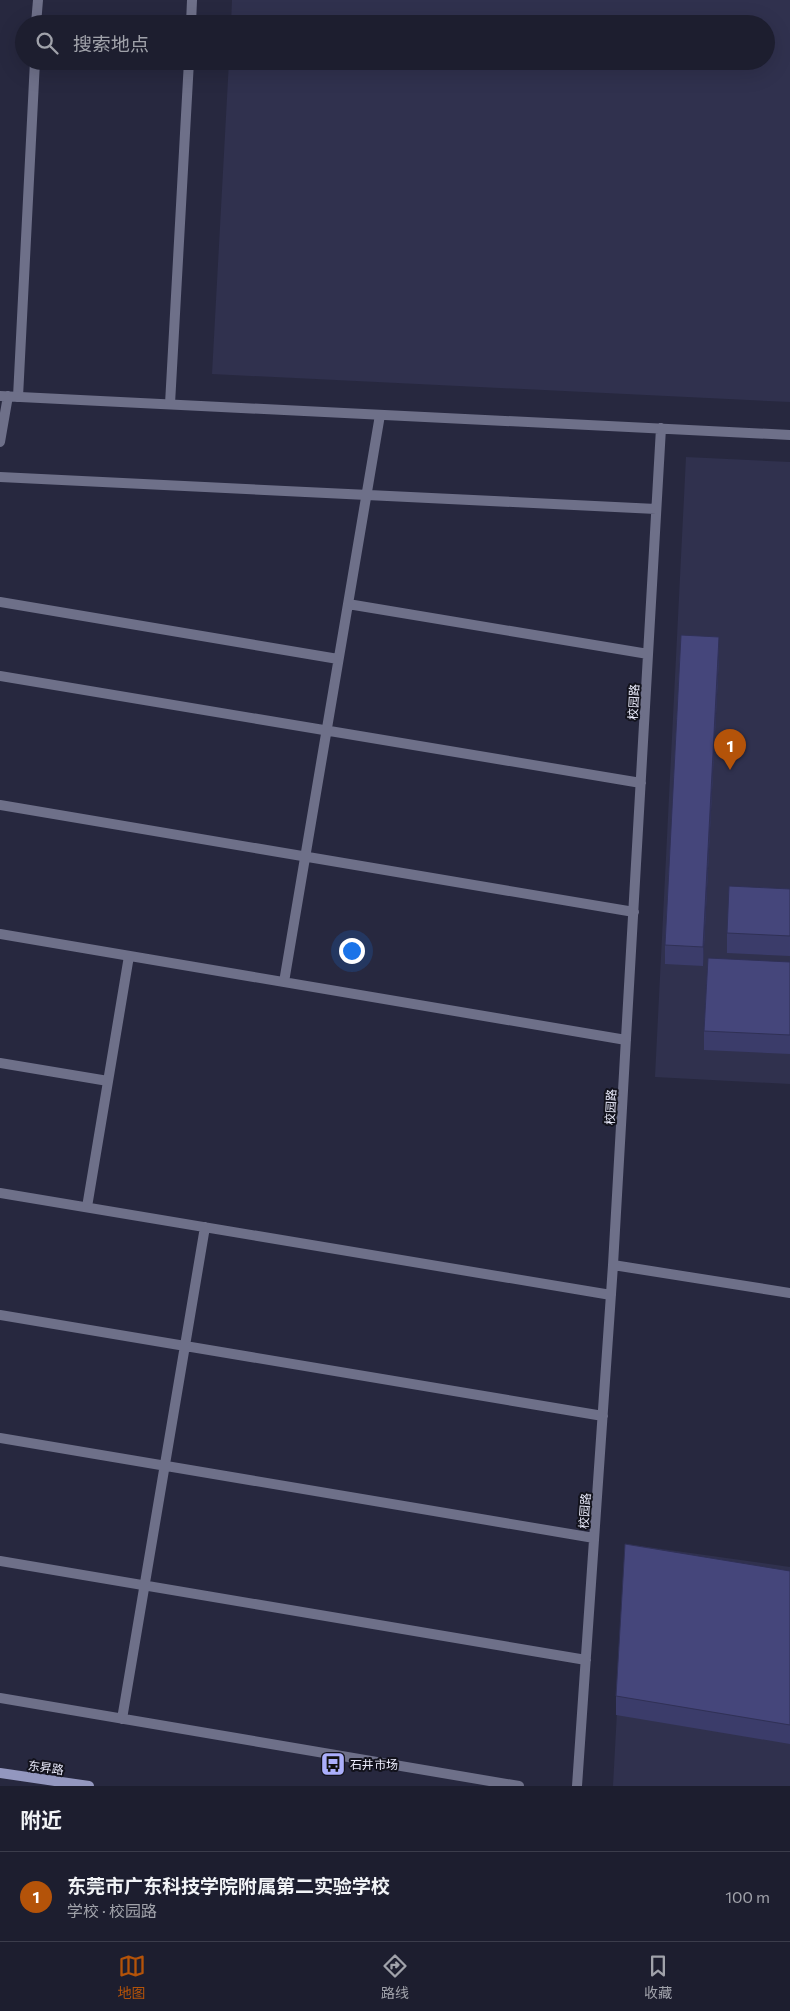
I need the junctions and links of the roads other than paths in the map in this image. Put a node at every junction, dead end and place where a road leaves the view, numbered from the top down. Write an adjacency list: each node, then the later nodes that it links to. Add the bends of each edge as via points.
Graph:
1 (38, 0): 3 (street)
2 (192, 0): 4 (street)
3 (37, 15)
4 (191, 15)
5 (34, 70): 7 (street)
6 (189, 70): 8 (street)
7 (9, 396): 8 (street); 12 (street)
8 (170, 404): 9 (street)
9 (380, 415): 10 (street); 14 (street)
10 (661, 428): 11 (street); 15 (street, 校园路)
11 (790, 435)
12 (0, 442)
13 (0, 477): 14 (street)
14 (366, 495): 15 (street); 17 (street)
15 (656, 509): 18 (street, 校园路)
16 (0, 602): 19 (street)
17 (348, 604): 18 (street); 19 (street)
18 (648, 654): 22 (street, 校园路)
19 (338, 659): 21 (street)
20 (0, 676): 21 (street)
21 (326, 731): 22 (street); 24 (street)
22 (641, 784): 25 (street, 校园路)
23 (0, 805): 24 (street)
24 (305, 857): 25 (street); 28 (street)
25 (634, 912): 29 (street, 校园路)
26 (0, 934): 27 (street)
27 (129, 956): 28 (street); 31 (street)
28 (284, 982): 29 (street)
29 (626, 1040): 35 (street, 校园路)
30 (0, 1063): 31 (street)
31 (108, 1082): 33 (street)
32 (0, 1193): 33 (street)
33 (87, 1207): 34 (street)
34 (205, 1227): 37 (street); 39 (street)
35 (613, 1265): 36 (street); 37 (street, 校园路)
36 (790, 1293)
37 (611, 1295): 40 (street, 校园路)
38 (0, 1315): 39 (street)
39 (185, 1346): 40 (street); 42 (street)
40 (603, 1416): 43 (street, 校园路)
41 (0, 1438): 42 (street)
42 (165, 1466): 43 (street); 45 (street)
43 (594, 1538): 46 (street, 校园路)
44 (0, 1561): 45 (street)
45 (144, 1586): 46 (street); 48 (street)
46 (586, 1660): 52 (street, 校园路)
47 (0, 1698): 48 (street)
48 (122, 1719): 51 (street)
49 (0, 1773): 50 (main road, 东昇路)
50 (89, 1786)
51 (519, 1786)
52 (577, 1786)

